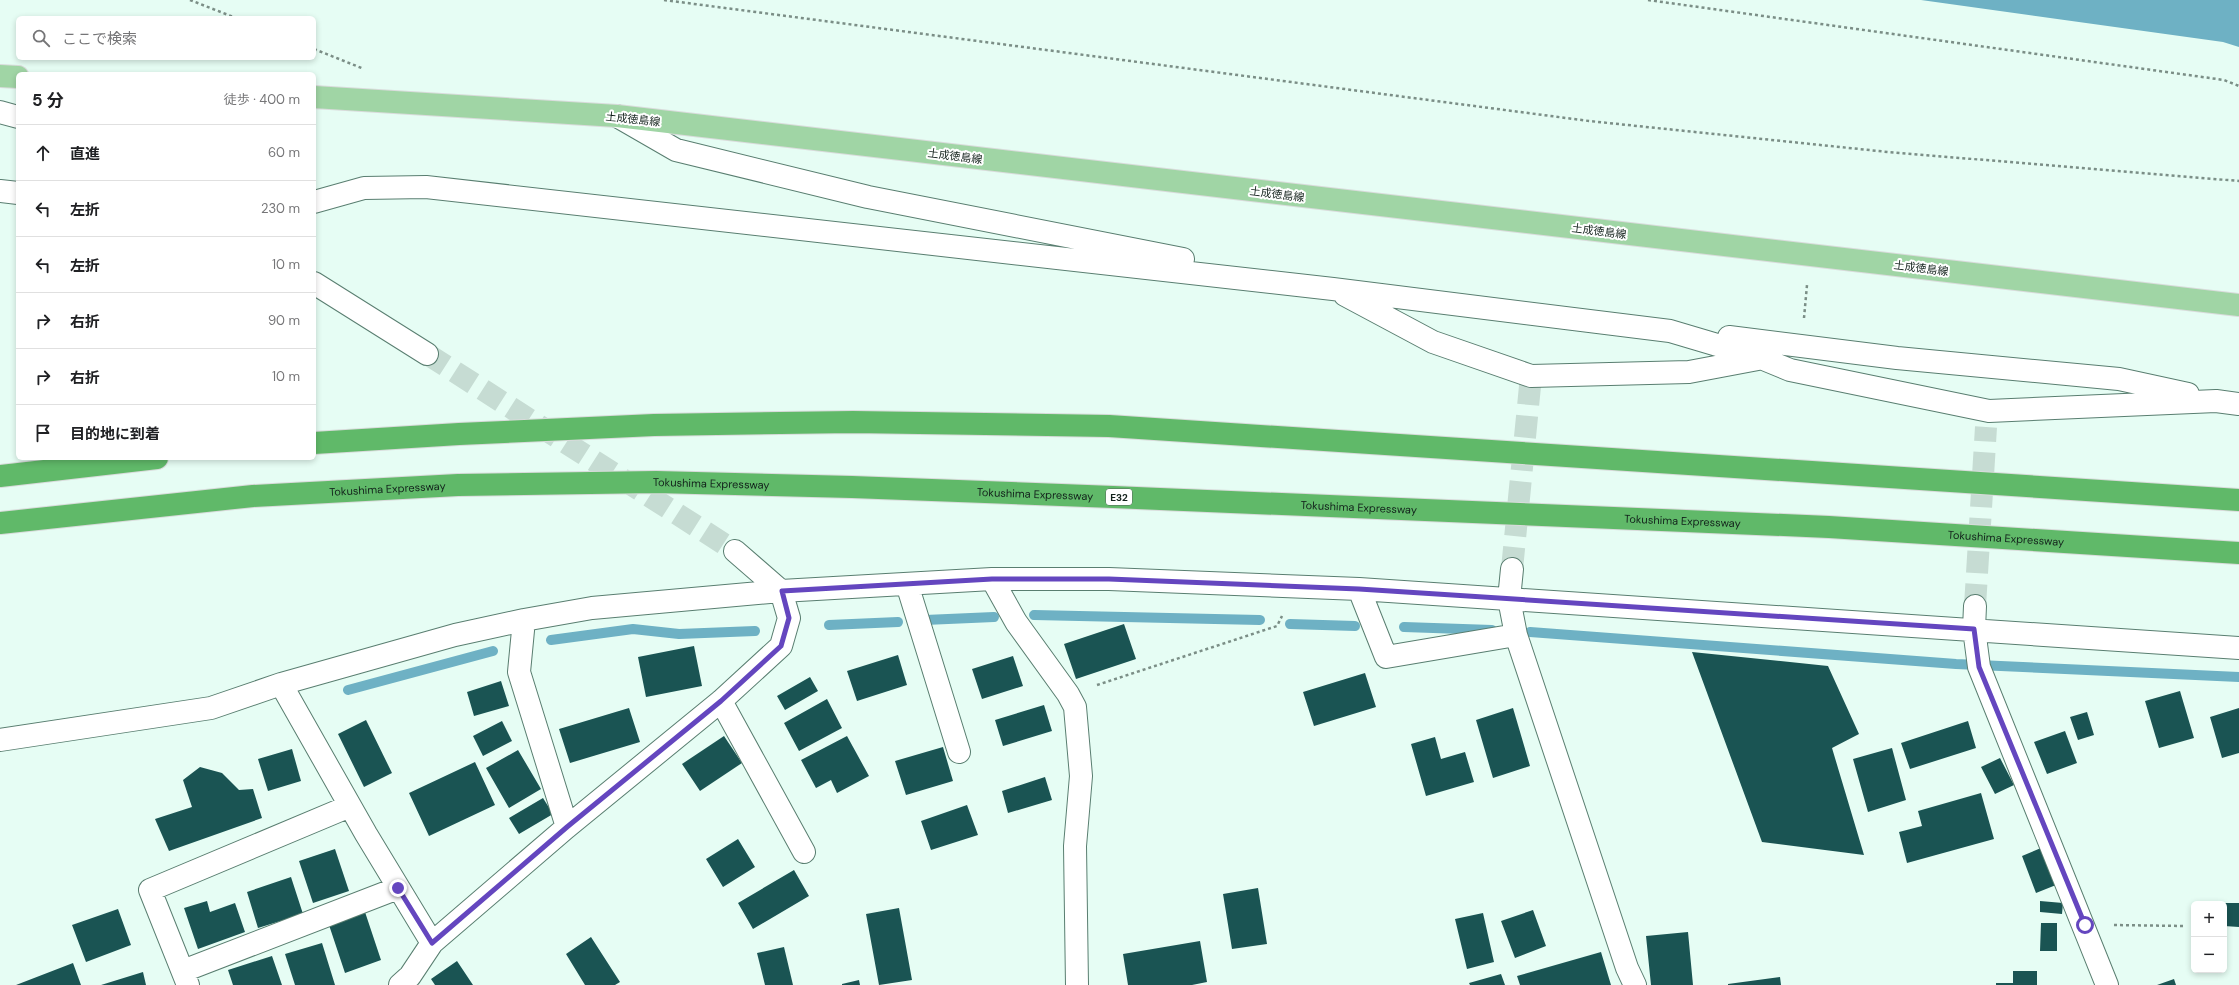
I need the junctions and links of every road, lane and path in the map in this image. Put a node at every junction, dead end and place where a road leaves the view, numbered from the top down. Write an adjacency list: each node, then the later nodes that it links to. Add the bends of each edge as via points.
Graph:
1 (190, 0): 6 (path)
2 (664, 0): 5 (path)
3 (714, 0): 5 (path)
4 (1648, 0): 9 (path, via 2224,80)
5 (713, 5): 14 (path, via 1597,121 1888,152)
6 (231, 16)
7 (0, 76): 8 (main road)
8 (16, 77)
9 (2239, 86)
10 (316, 97): 13 (main road, 土成徳島線)
11 (0, 112): 12 (street)
12 (16, 116)
13 (617, 116): 20 (street, via 676,150 868,197); 21 (main road, 土成徳島線)
14 (2239, 181)
15 (0, 191): 16 (street)
16 (16, 193)
17 (316, 201): 20 (street, via 364,188 426,187)
18 (316, 284): 24 (street)
19 (1807, 287): 22 (path)
20 (1333, 289): 23 (street); 25 (street, via 1433,342 1531,376 1689,372)
21 (2239, 305)
22 (1804, 321)
23 (1670, 331): 25 (street); 26 (street, via 1897,358 2120,379)
24 (427, 354)
25 (1761, 358): 26 (street, via 1790,370 1988,419)
26 (2216, 401): 27 (street)
27 (2239, 404)
28 (316, 443): 31 (highway, via 654,425 853,422 1109,426)
29 (140, 460): 30 (highway)
30 (0, 476)
31 (2239, 500)
32 (0, 523): 34 (highway, Tokushima Expressway / E32, via 253,496 458,484 656,482 1129,497 1821,527)
33 (735, 551): 40 (street)
34 (2239, 552)
35 (1512, 569): 41 (street)
36 (992, 579): 37 (street); 38 (street, via 1109,579); 48 (street, via 1016,622)
37 (907, 584): 40 (street); 51 (street)
38 (1297, 587): 39 (street); 48 (path, via 1277,626)
39 (1359, 589): 41 (street); 45 (street, via 1386,657)
40 (782, 591): 43 (street, via 600,608); 49 (street, via 789,618 781,646)
41 (1509, 599): 44 (street); 45 (street)
42 (1975, 606): 44 (street)
43 (524, 620): 47 (street, via 455,635); 53 (street, via 519,672)
44 (1974, 629): 46 (street); 56 (street, via 1979,664)
45 (1516, 635): 62 (street, via 1624,960)
46 (2239, 648)
47 (281, 684): 50 (street, via 212,708); 52 (street)
48 (1068, 694): 61 (street, via 1075,707 1080,776 1075,846)
49 (721, 701): 53 (street); 54 (street)
50 (0, 740)
51 (959, 752)
52 (350, 806): 55 (street); 59 (street, via 150,890)
53 (567, 827): 58 (street)
54 (804, 852)
55 (398, 888): 58 (street); 59 (street)
56 (2085, 925): 57 (path); 63 (street)
57 (2184, 926)
58 (432, 943): 60 (street)
59 (186, 978)
60 (408, 982)
61 (1077, 985)
62 (1635, 985)
63 (2108, 985)

